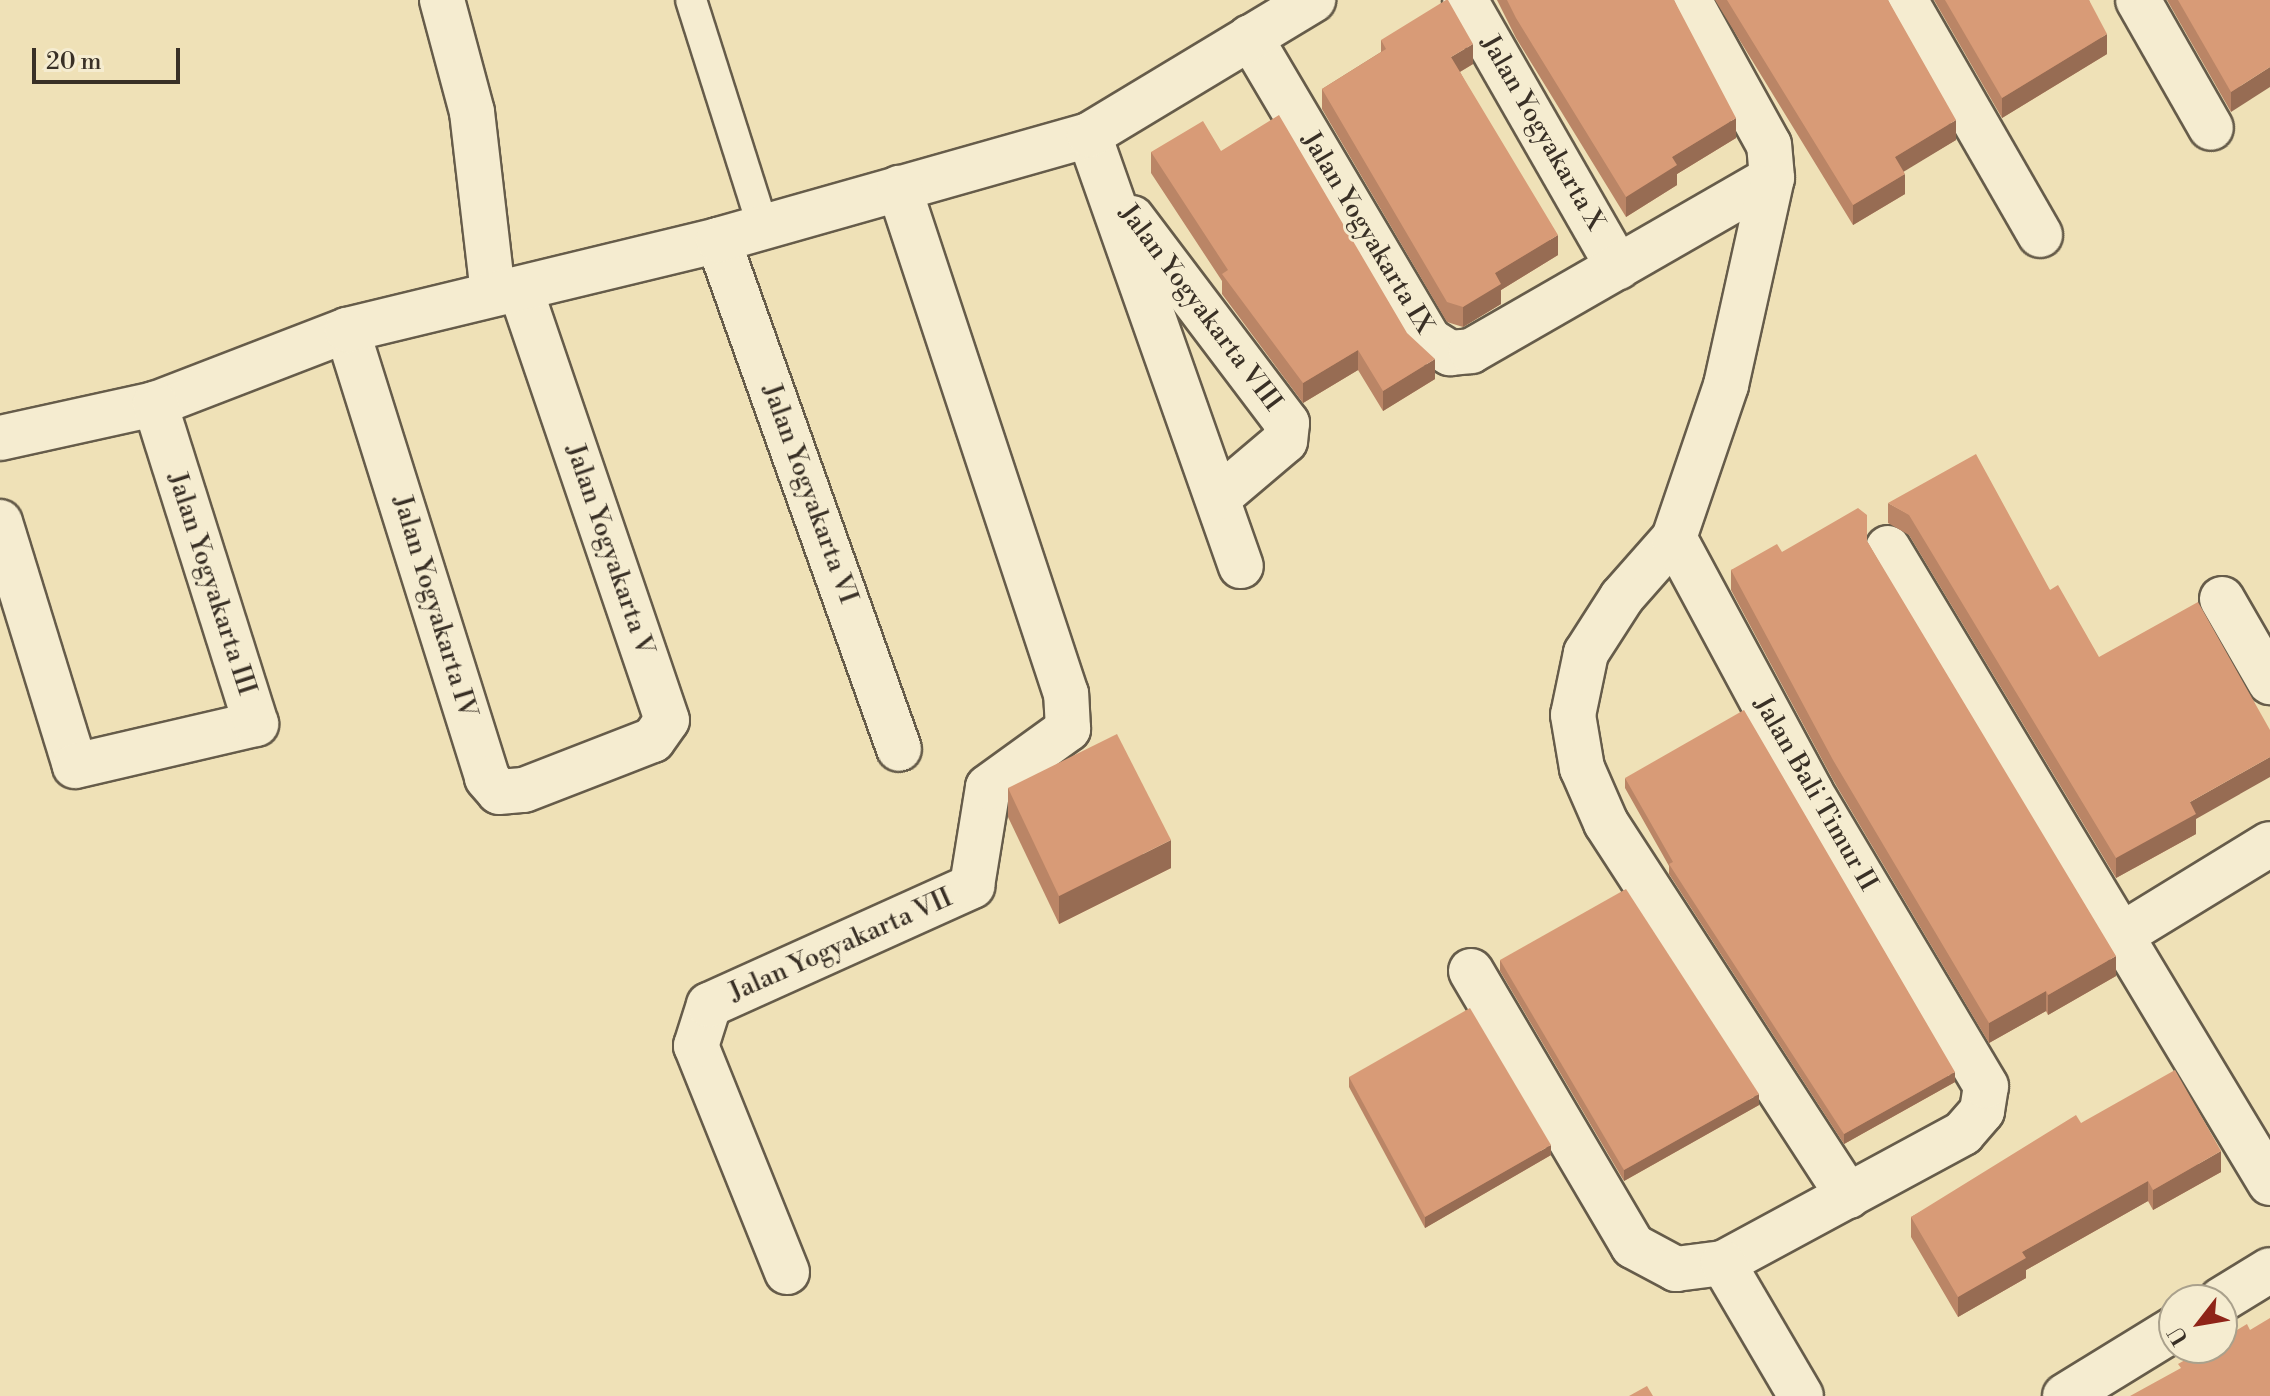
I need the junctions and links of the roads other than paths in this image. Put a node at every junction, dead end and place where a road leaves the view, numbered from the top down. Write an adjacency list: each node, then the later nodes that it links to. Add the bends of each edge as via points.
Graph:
1 (442, 0): 18 (street, via 472,112)
2 (691, 0): 14 (lane)
3 (1313, 0): 8 (street)
4 (1465, 0): 17 (street, Jalan Yogyakarta X)
5 (1689, 0): 11 (street, via 1769,145)
6 (1905, 0): 15 (street)
7 (2138, 0): 9 (street)
8 (1250, 37): 10 (street); 17 (street, Jalan Yogyakarta IX, via 1429,340 1450,353 1471,351)
9 (2211, 128)
10 (1089, 135): 12 (street, Jalan Yogyakarta VIII); 13 (street)
11 (1772, 178): 17 (street, Jalan Yogyakarta IX); 24 (street, via 1726,385)
12 (1106, 184): 22 (street, Jalan Yogyakarta VIII); 22 (street, Jalan Yogyakarta VIII, via 1287,423 1285,441)
13 (899, 188): 14 (street); 38 (street, Jalan Yogyakarta VII, via 1066,694 1068,729 988,787 972,886 709,1005 696,1046)
14 (763, 227): 16 (street)
15 (2040, 235)
16 (718, 240): 18 (street); 29 (street, Jalan Yogyakarta VI)
17 (1618, 267)
18 (507, 292): 19 (street); 30 (street, Jalan Yogyakarta V, via 667,720 653,740)
19 (347, 330): 20 (street); 30 (street, Jalan Yogyakarta IV, via 487,778 499,792)
20 (155, 404): 21 (street); 23 (street, Jalan Yogyakarta III, via 256,724 75,766)
21 (0, 438)
22 (1219, 497): 26 (street, Jalan Yogyakarta VIII)
23 (0, 522)
24 (1674, 538): 35 (street, via 1622,597 1586,653 1573,715 1582,768 1606,823); 35 (street, Jalan Bali Timur II, via 1811,792 1986,1086 1982,1111 1963,1133)
25 (1888, 548): 32 (street)
26 (1241, 566)
27 (2222, 599): 28 (street)
28 (2270, 682)
29 (899, 749)
30 (588, 770)
31 (2270, 844): 32 (street)
32 (2123, 934): 34 (street)
33 (1471, 971): 36 (street, via 1633,1246 1676,1269)
34 (2270, 1183)
35 (1848, 1196): 36 (street, Jalan Bali Timur II)
36 (1723, 1263): 41 (street)
37 (2270, 1270): 39 (street)
38 (787, 1272)
39 (2238, 1290)
40 (2158, 1339): 42 (street)
41 (1801, 1396)
42 (2065, 1396)

